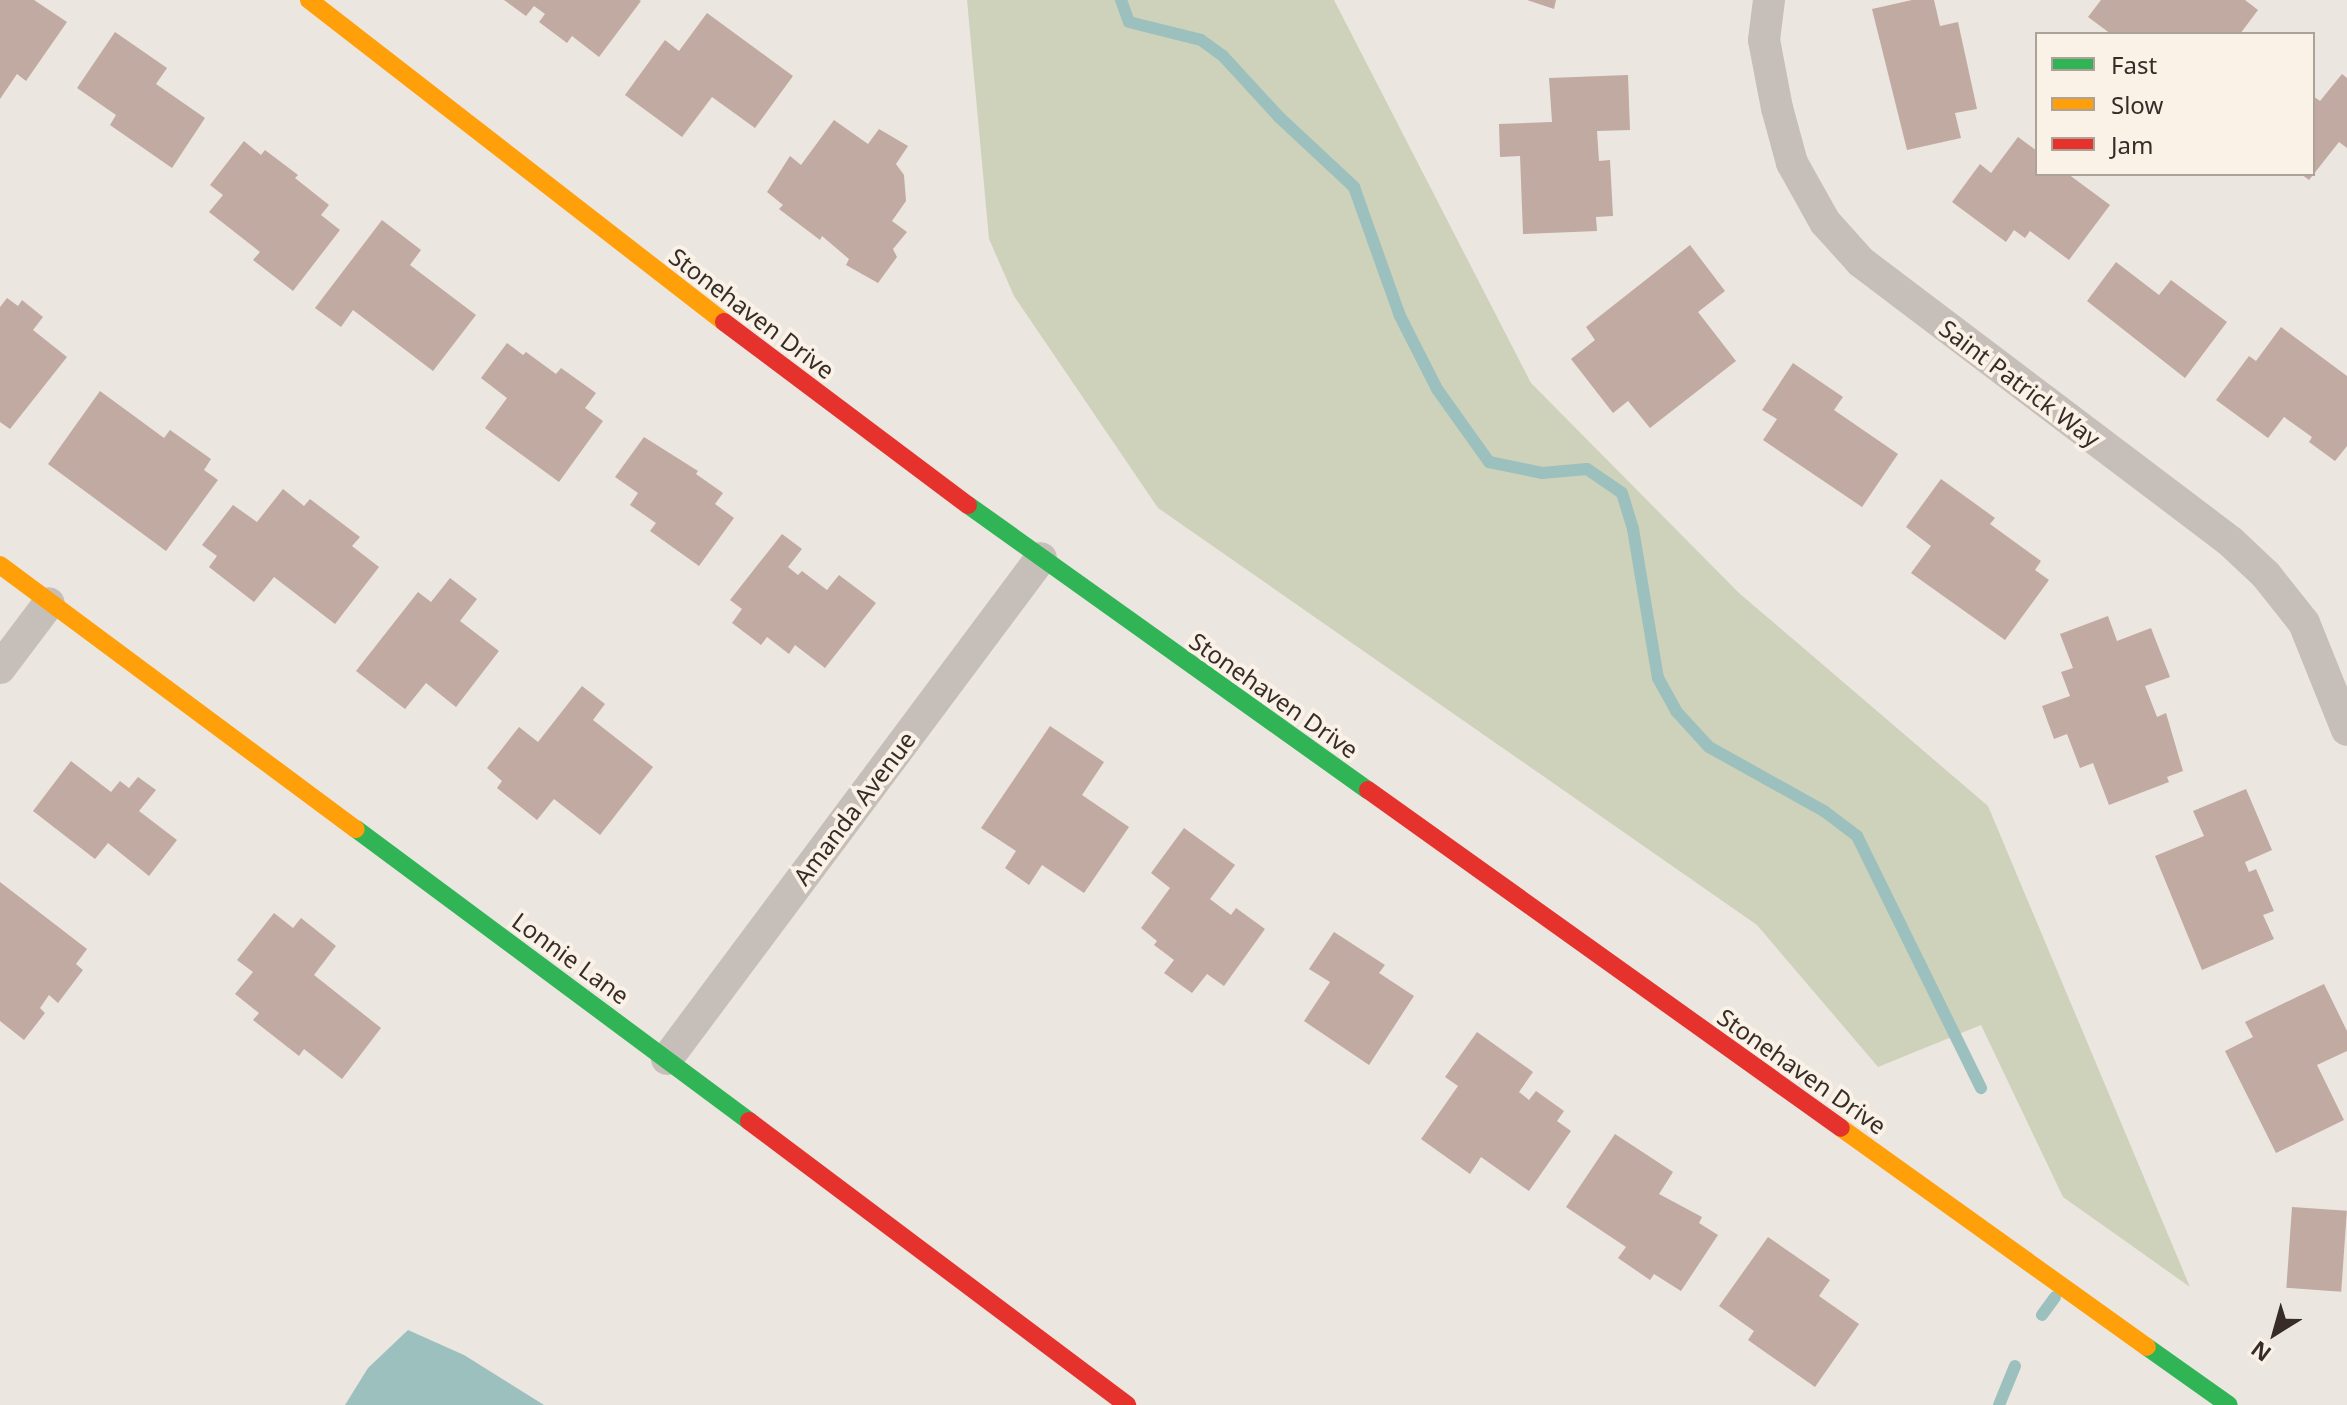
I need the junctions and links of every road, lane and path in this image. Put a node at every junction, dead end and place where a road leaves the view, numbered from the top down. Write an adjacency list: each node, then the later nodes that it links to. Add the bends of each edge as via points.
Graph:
1 (309, 0): 3 (street, Stonehaven Drive, via 679,288)
2 (1769, 0): 7 (street, Saint Patrick Way, via 1764,40 1777,108 1792,163 1825,222 1861,262 2231,542 2266,575 2304,623)
3 (1041, 558): 8 (street, Amanda Avenue); 10 (street, Stonehaven Drive)
4 (0, 565): 5 (street, Lonnie Lane)
5 (49, 603): 6 (street); 8 (street, Lonnie Lane)
6 (0, 668)
7 (2347, 730)
8 (667, 1059): 9 (street, Lonnie Lane)
9 (1114, 1401)
10 (2229, 1405)

